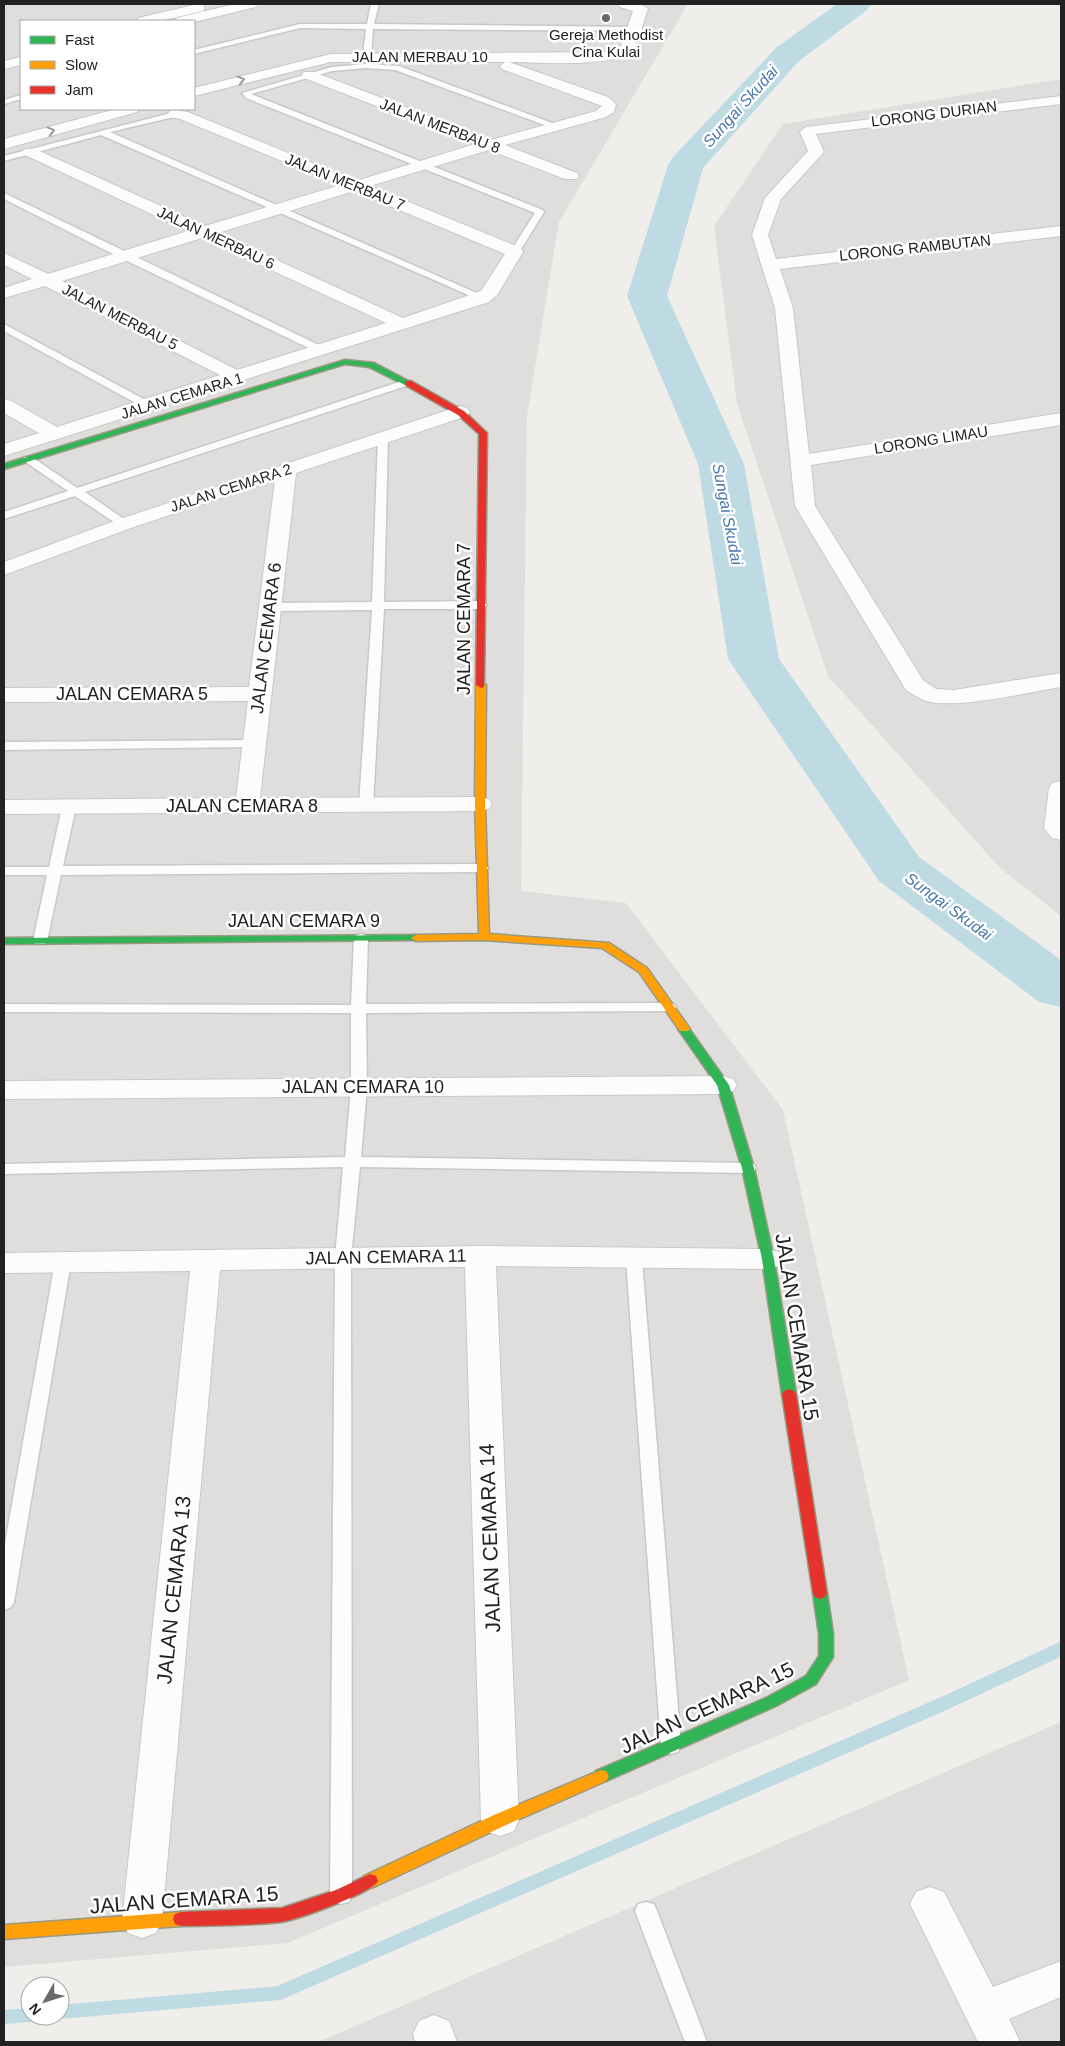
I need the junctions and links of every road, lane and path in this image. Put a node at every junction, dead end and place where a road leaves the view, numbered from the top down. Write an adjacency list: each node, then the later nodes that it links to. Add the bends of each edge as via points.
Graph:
1 (214, 4): 5 (street)
2 (251, 4): 6 (street)
3 (375, 4): 7 (lane)
4 (625, 4): 8 (street, via 641,9)
5 (147, 20)
6 (185, 20)
7 (370, 26): 8 (lane); 10 (lane, via 300,26); 12 (lane)
8 (635, 29): 12 (street, JALAN MERBAU 10, via 627,48 600,58)
9 (20, 52): 11 (street)
10 (195, 52)
11 (4, 56)
12 (367, 56): 17 (street, JALAN MERBAU 10, one-way to 12, via 331,58)
13 (20, 61): 14 (street)
14 (4, 65)
15 (507, 66): 23 (street, via 609,104 601,114)
16 (309, 75): 23 (lane, via 348,66 396,68); 26 (street, JALAN MERBAU 8); 29 (lane, via 246,94)
17 (195, 92)
18 (20, 97): 20 (lane)
19 (1061, 100): 39 (street, LORONG DURIAN, via 817,128 808,132 816,152 773,198 760,235)
20 (4, 102)
21 (128, 110): 25 (street, one-way to 21)
22 (176, 114): 24 (lane); 31 (street, JALAN MERBAU 7)
23 (556, 126): 26 (street)
24 (102, 132): 27 (lane); 33 (lane)
25 (4, 144)
26 (489, 145): 29 (street); 30 (street, JALAN MERBAU 8)
27 (30, 152): 28 (lane); 34 (street, JALAN MERBAU 6)
28 (4, 158)
29 (420, 166): 31 (street); 36 (lane, via 540,212)
30 (571, 176)
31 (354, 186): 33 (street); 36 (street, JALAN MERBAU 7)
32 (4, 196): 37 (lane)
33 (278, 209): 34 (street); 42 (lane)
34 (204, 232): 37 (street); 43 (street, JALAN MERBAU 6)
35 (1061, 232): 39 (street, LORONG RAMBUTAN)
36 (515, 252): 42 (street)
37 (124, 256): 40 (street); 45 (lane)
38 (4, 258): 40 (street, JALAN MERBAU 5)
39 (770, 264): 57 (street, via 784,308)
40 (48, 280): 41 (street); 47 (street, JALAN MERBAU 5)
41 (4, 293)
42 (483, 298): 43 (street)
43 (402, 324): 45 (street)
44 (4, 327): 50 (lane)
45 (321, 350): 47 (street)
46 (371, 365): 48 (street, JALAN CEMARA 7); 56 (street, JALAN CEMARA 1, via 354,362 336,364)
47 (236, 377): 50 (street)
48 (405, 383): 51 (street, JALAN CEMARA 7); 60 (lane)
49 (4, 405): 53 (street)
50 (147, 405): 53 (street)
51 (460, 412): 54 (street, JALAN CEMARA 2); 64 (street, JALAN CEMARA 7, via 483,433)
52 (1061, 419): 57 (street, LORONG LIMAU)
53 (55, 434): 55 (street)
54 (383, 437): 59 (street, JALAN CEMARA 2); 65 (lane)
55 (4, 450)
56 (28, 459): 58 (street, JALAN CEMARA 1); 60 (lane)
57 (800, 460): 67 (street, via 805,506 914,685 931,694 954,698)
58 (4, 467)
59 (286, 470): 62 (street, JALAN CEMARA 2); 66 (street, JALAN CEMARA 6)
60 (76, 491): 61 (lane); 62 (lane)
61 (4, 516)
62 (124, 524): 63 (street, JALAN CEMARA 2)
63 (4, 569)
64 (482, 605): 65 (lane); 73 (street, JALAN CEMARA 7)
65 (378, 606): 66 (lane); 74 (lane)
66 (270, 607): 68 (street, JALAN CEMARA 6)
67 (1061, 680)
68 (260, 694): 69 (street, JALAN CEMARA 5); 70 (street, JALAN CEMARA 6)
69 (4, 695)
70 (254, 744): 71 (lane); 75 (street, JALAN CEMARA 6)
71 (4, 746)
72 (1061, 788): 78 (street, via 1056,828)
73 (480, 804): 74 (street, JALAN CEMARA 8); 79 (street, JALAN CEMARA 7)
74 (366, 805): 75 (street, JALAN CEMARA 8)
75 (247, 806): 77 (street, JALAN CEMARA 8)
76 (4, 807): 77 (street, JALAN CEMARA 8)
77 (69, 807): 81 (lane)
78 (1061, 833)
79 (482, 868): 81 (lane); 83 (street, JALAN CEMARA 7)
80 (4, 871): 81 (lane)
81 (56, 871): 85 (lane)
82 (361, 938): 83 (street, JALAN CEMARA 9); 85 (street, JALAN CEMARA 9); 89 (lane)
83 (484, 938): 86 (street, JALAN CEMARA 9)
84 (4, 941): 85 (street, JALAN CEMARA 9)
85 (40, 941)
86 (605, 945): 87 (street, JALAN CEMARA 15, via 643,970)
87 (669, 1007): 89 (lane); 90 (street, JALAN CEMARA 15)
88 (4, 1008): 89 (lane)
89 (358, 1009): 91 (lane)
90 (723, 1085): 91 (street, JALAN CEMARA 10); 94 (street, JALAN CEMARA 15)
91 (359, 1088): 92 (street, JALAN CEMARA 10); 93 (lane)
92 (4, 1090)
93 (353, 1162): 94 (lane); 95 (lane); 97 (lane)
94 (748, 1168): 99 (street, JALAN CEMARA 15)
95 (4, 1169)
96 (480, 1256): 97 (street, JALAN CEMARA 11); 98 (street, JALAN CEMARA 11); 105 (street, JALAN CEMARA 14)
97 (342, 1258): 100 (street, JALAN CEMARA 11); 106 (lane)
98 (634, 1259): 99 (street, JALAN CEMARA 11); 104 (lane)
99 (768, 1259): 104 (street, JALAN CEMARA 15, via 826,1634 826,1657 812,1680 786,1695)
100 (206, 1260): 101 (street, JALAN CEMARA 11); 109 (street, JALAN CEMARA 13)
101 (63, 1262): 102 (street, JALAN CEMARA 11); 103 (lane)
102 (4, 1263)
103 (4, 1602)
104 (671, 1746): 105 (street, JALAN CEMARA 15)
105 (500, 1820): 106 (street, JALAN CEMARA 15)
106 (341, 1895): 109 (street, JALAN CEMARA 15, via 282,1915)
107 (930, 1904): 112 (street)
108 (646, 1911): 113 (lane)
109 (142, 1921): 110 (street, JALAN CEMARA 15)
110 (4, 1932)
111 (1061, 1979): 112 (street)
112 (991, 2026)
113 (696, 2042)

